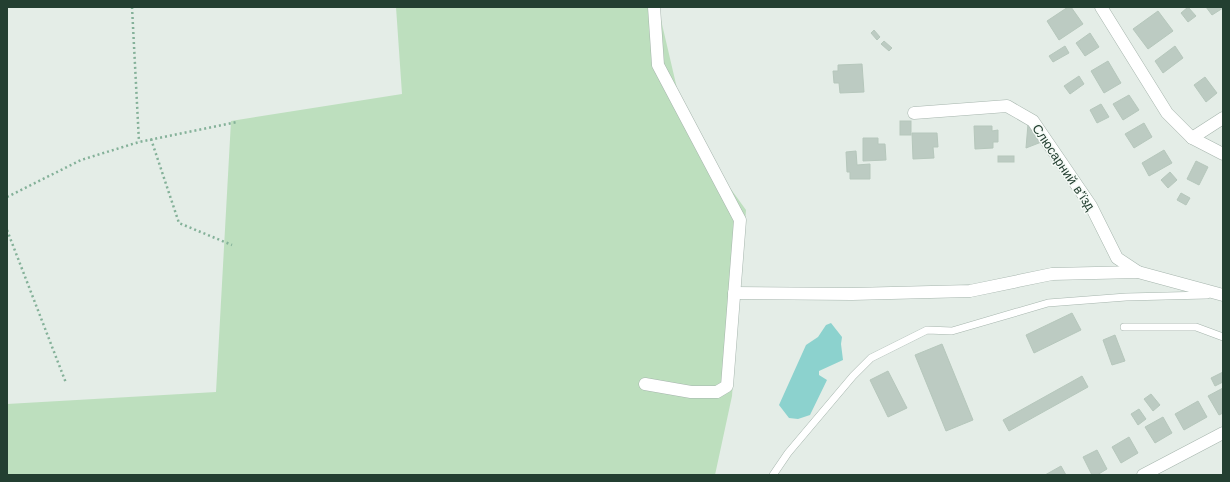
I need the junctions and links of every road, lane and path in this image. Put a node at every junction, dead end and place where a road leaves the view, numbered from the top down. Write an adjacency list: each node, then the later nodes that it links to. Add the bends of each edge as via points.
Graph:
1 (132, 7): 9 (path)
2 (654, 7): 15 (street, via 658,65 740,220)
3 (1100, 7): 7 (street, via 1167,113)
4 (914, 113): 14 (street, Слюсарний в’їзд, via 1007,106 1033,121 1091,206 1117,258)
5 (1223, 118): 7 (street)
6 (237, 122): 8 (path)
7 (1192, 138): 10 (street)
8 (151, 139): 9 (path); 13 (path, via 179,223)
9 (139, 142): 11 (path, via 80,160)
10 (1223, 154)
11 (7, 197)
12 (7, 230): 19 (path)
13 (232, 245)
14 (1138, 272): 15 (street, via 1052,274 970,292); 16 (street)
15 (734, 293): 20 (street, via 728,386 717,392 691,392)
16 (1222, 293): 22 (lane, via 1048,303 952,331 927,330 871,358 788,453)
17 (1124, 327): 18 (lane, via 1196,327)
18 (1223, 337)
19 (66, 383)
20 (645, 384)
21 (1223, 432): 23 (street)
22 (773, 475)
23 (1143, 475)

